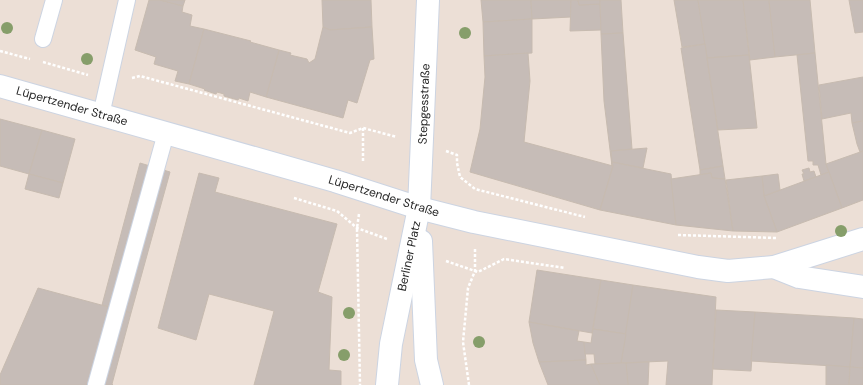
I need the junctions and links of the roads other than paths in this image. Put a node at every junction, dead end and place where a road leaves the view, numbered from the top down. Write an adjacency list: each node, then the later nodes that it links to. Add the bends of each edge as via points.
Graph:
1 (54, 0): 4 (lane)
2 (127, 0): 6 (lane)
3 (428, 0): 8 (street, Stepgesstraße)
4 (43, 39)
5 (0, 86): 6 (street, Lüpertzender Straße)
6 (101, 115): 7 (street, Lüpertzender Straße)
7 (166, 133): 8 (street, Lüpertzender Straße); 12 (lane)
8 (420, 208): 10 (street, Lüpertzender Straße, via 474,222 698,266 728,270); 13 (street, Berliner Platz, via 391,344); 14 (street, Berliner Platz, via 426,360)
9 (863, 239): 10 (street, Lüpertzender Straße)
10 (774, 267): 11 (street, Lüpertzender Straße, via 799,277)
11 (863, 287)
12 (96, 385)
13 (387, 385)
14 (432, 385)

